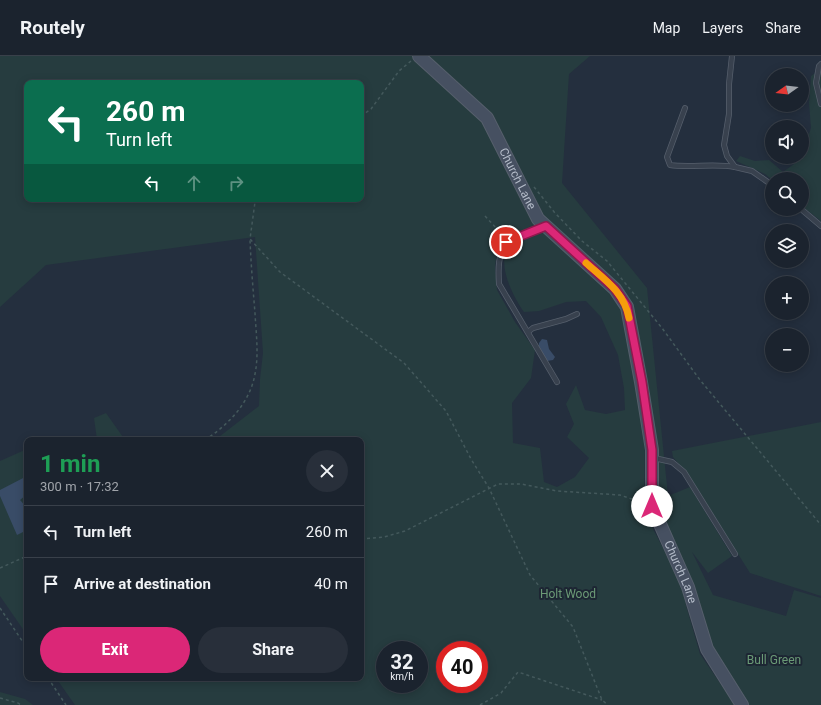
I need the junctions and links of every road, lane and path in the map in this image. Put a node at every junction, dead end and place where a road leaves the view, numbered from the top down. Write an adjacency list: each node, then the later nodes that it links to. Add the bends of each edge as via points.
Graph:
1 (732, 56): 7 (lane, via 729,114 724,145 727,156)
2 (417, 57): 6 (path, via 399,71 371,109); 9 (street, Church Lane, via 487,118)
3 (821, 64): 4 (lane, via 816,83)
4 (821, 104)
5 (685, 108): 7 (lane, via 667,157 670,165)
6 (364, 114)
7 (735, 167): 8 (lane, via 752,171)
8 (765, 180)
9 (521, 184): 13 (street, Church Lane, via 538,218); 24 (path, via 532,185 582,242 607,261 662,328 700,380)
10 (255, 202): 15 (path)
11 (485, 216): 16 (path)
12 (809, 216): 14 (lane)
13 (546, 226): 16 (lane); 21 (street, Church Lane, via 615,289 627,306 642,382)
14 (821, 226)
15 (250, 239): 20 (path, via 257,351 255,375 242,407); 22 (path, via 280,272 404,363 446,411)
16 (506, 242): 18 (lane, via 500,252 499,284)
17 (576, 314): 18 (lane)
18 (528, 332): 19 (lane)
19 (557, 382)
20 (210, 437)
21 (652, 457): 23 (street, Church Lane); 26 (lane, via 672,462 684,472)
22 (489, 488): 23 (path, via 498,484 521,484 557,491 620,495); 25 (path, via 405,531 384,537); 33 (path, via 530,575 573,627)
23 (652, 506): 38 (street, Church Lane, via 688,587 707,649)
24 (821, 525)
25 (364, 539)
26 (735, 554)
27 (24, 557): 28 (path)
28 (0, 568)
29 (0, 608): 30 (path)
30 (24, 644)
31 (50, 681): 35 (path)
32 (0, 698): 34 (path)
33 (602, 700): 36 (path, via 518,672 501,693); 37 (path)
34 (21, 705)
35 (66, 705)
36 (480, 705)
37 (608, 705)
38 (742, 705)

